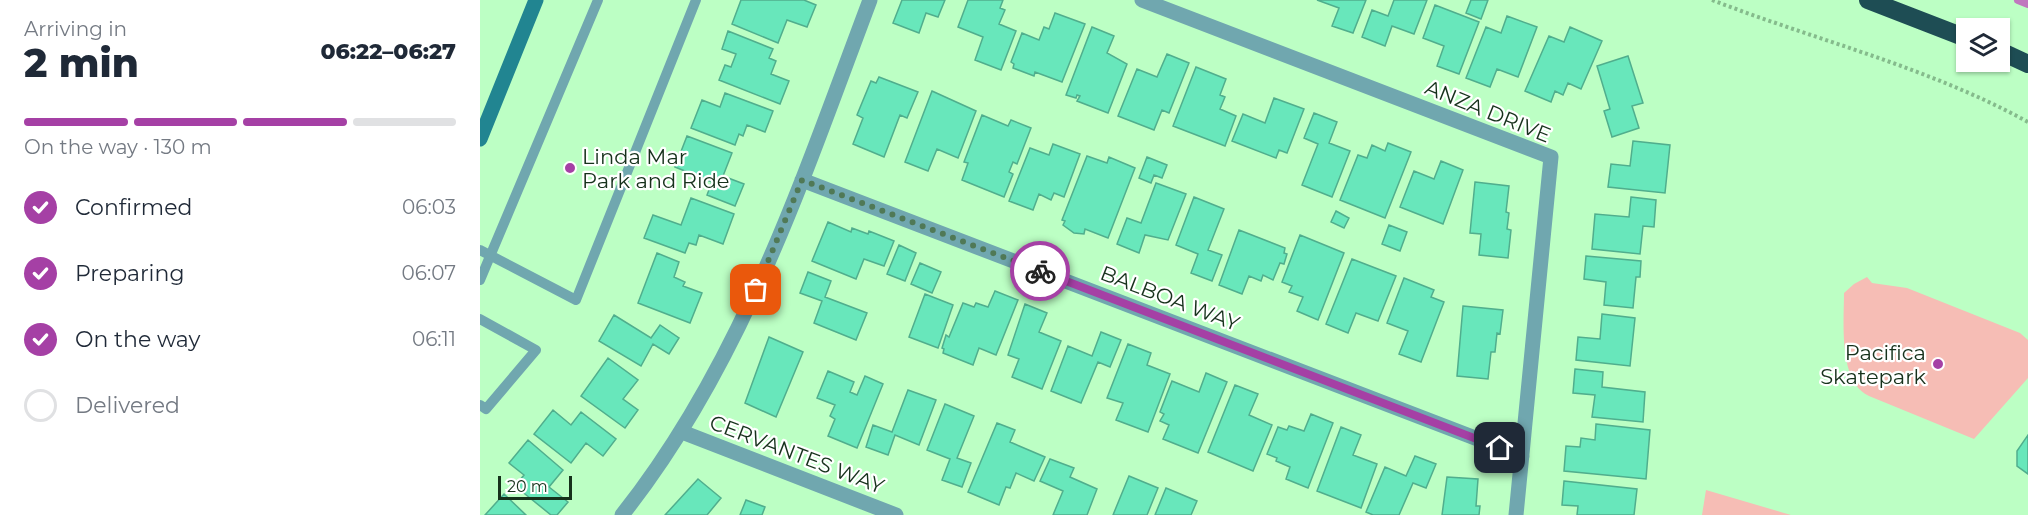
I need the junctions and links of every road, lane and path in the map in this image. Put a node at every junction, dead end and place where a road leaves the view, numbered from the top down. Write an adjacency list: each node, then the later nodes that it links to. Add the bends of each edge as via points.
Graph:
1 (536, 0): 10 (street)
2 (598, 0): 13 (lane)
3 (696, 0): 13 (lane, via 576,300)
4 (870, 0): 11 (street)
5 (1142, 0): 18 (street, ANZA DRIVE, via 1551,157)
6 (1712, 0): 9 (path, via 1926,75)
7 (1868, 0): 8 (highway)
8 (1956, 34)
9 (2028, 122)
10 (480, 139)
11 (802, 180): 17 (street, via 747,312); 18 (street, BALBOA WAY)
12 (480, 249): 13 (lane)
13 (492, 257): 14 (lane)
14 (480, 280)
15 (480, 319): 16 (lane, via 536,350)
16 (482, 410)
17 (682, 432): 19 (street); 20 (street, CERVANTES WAY)
18 (1522, 456): 21 (street, ANZA DRIVE)
19 (622, 515)
20 (896, 515)
21 (1516, 515)

